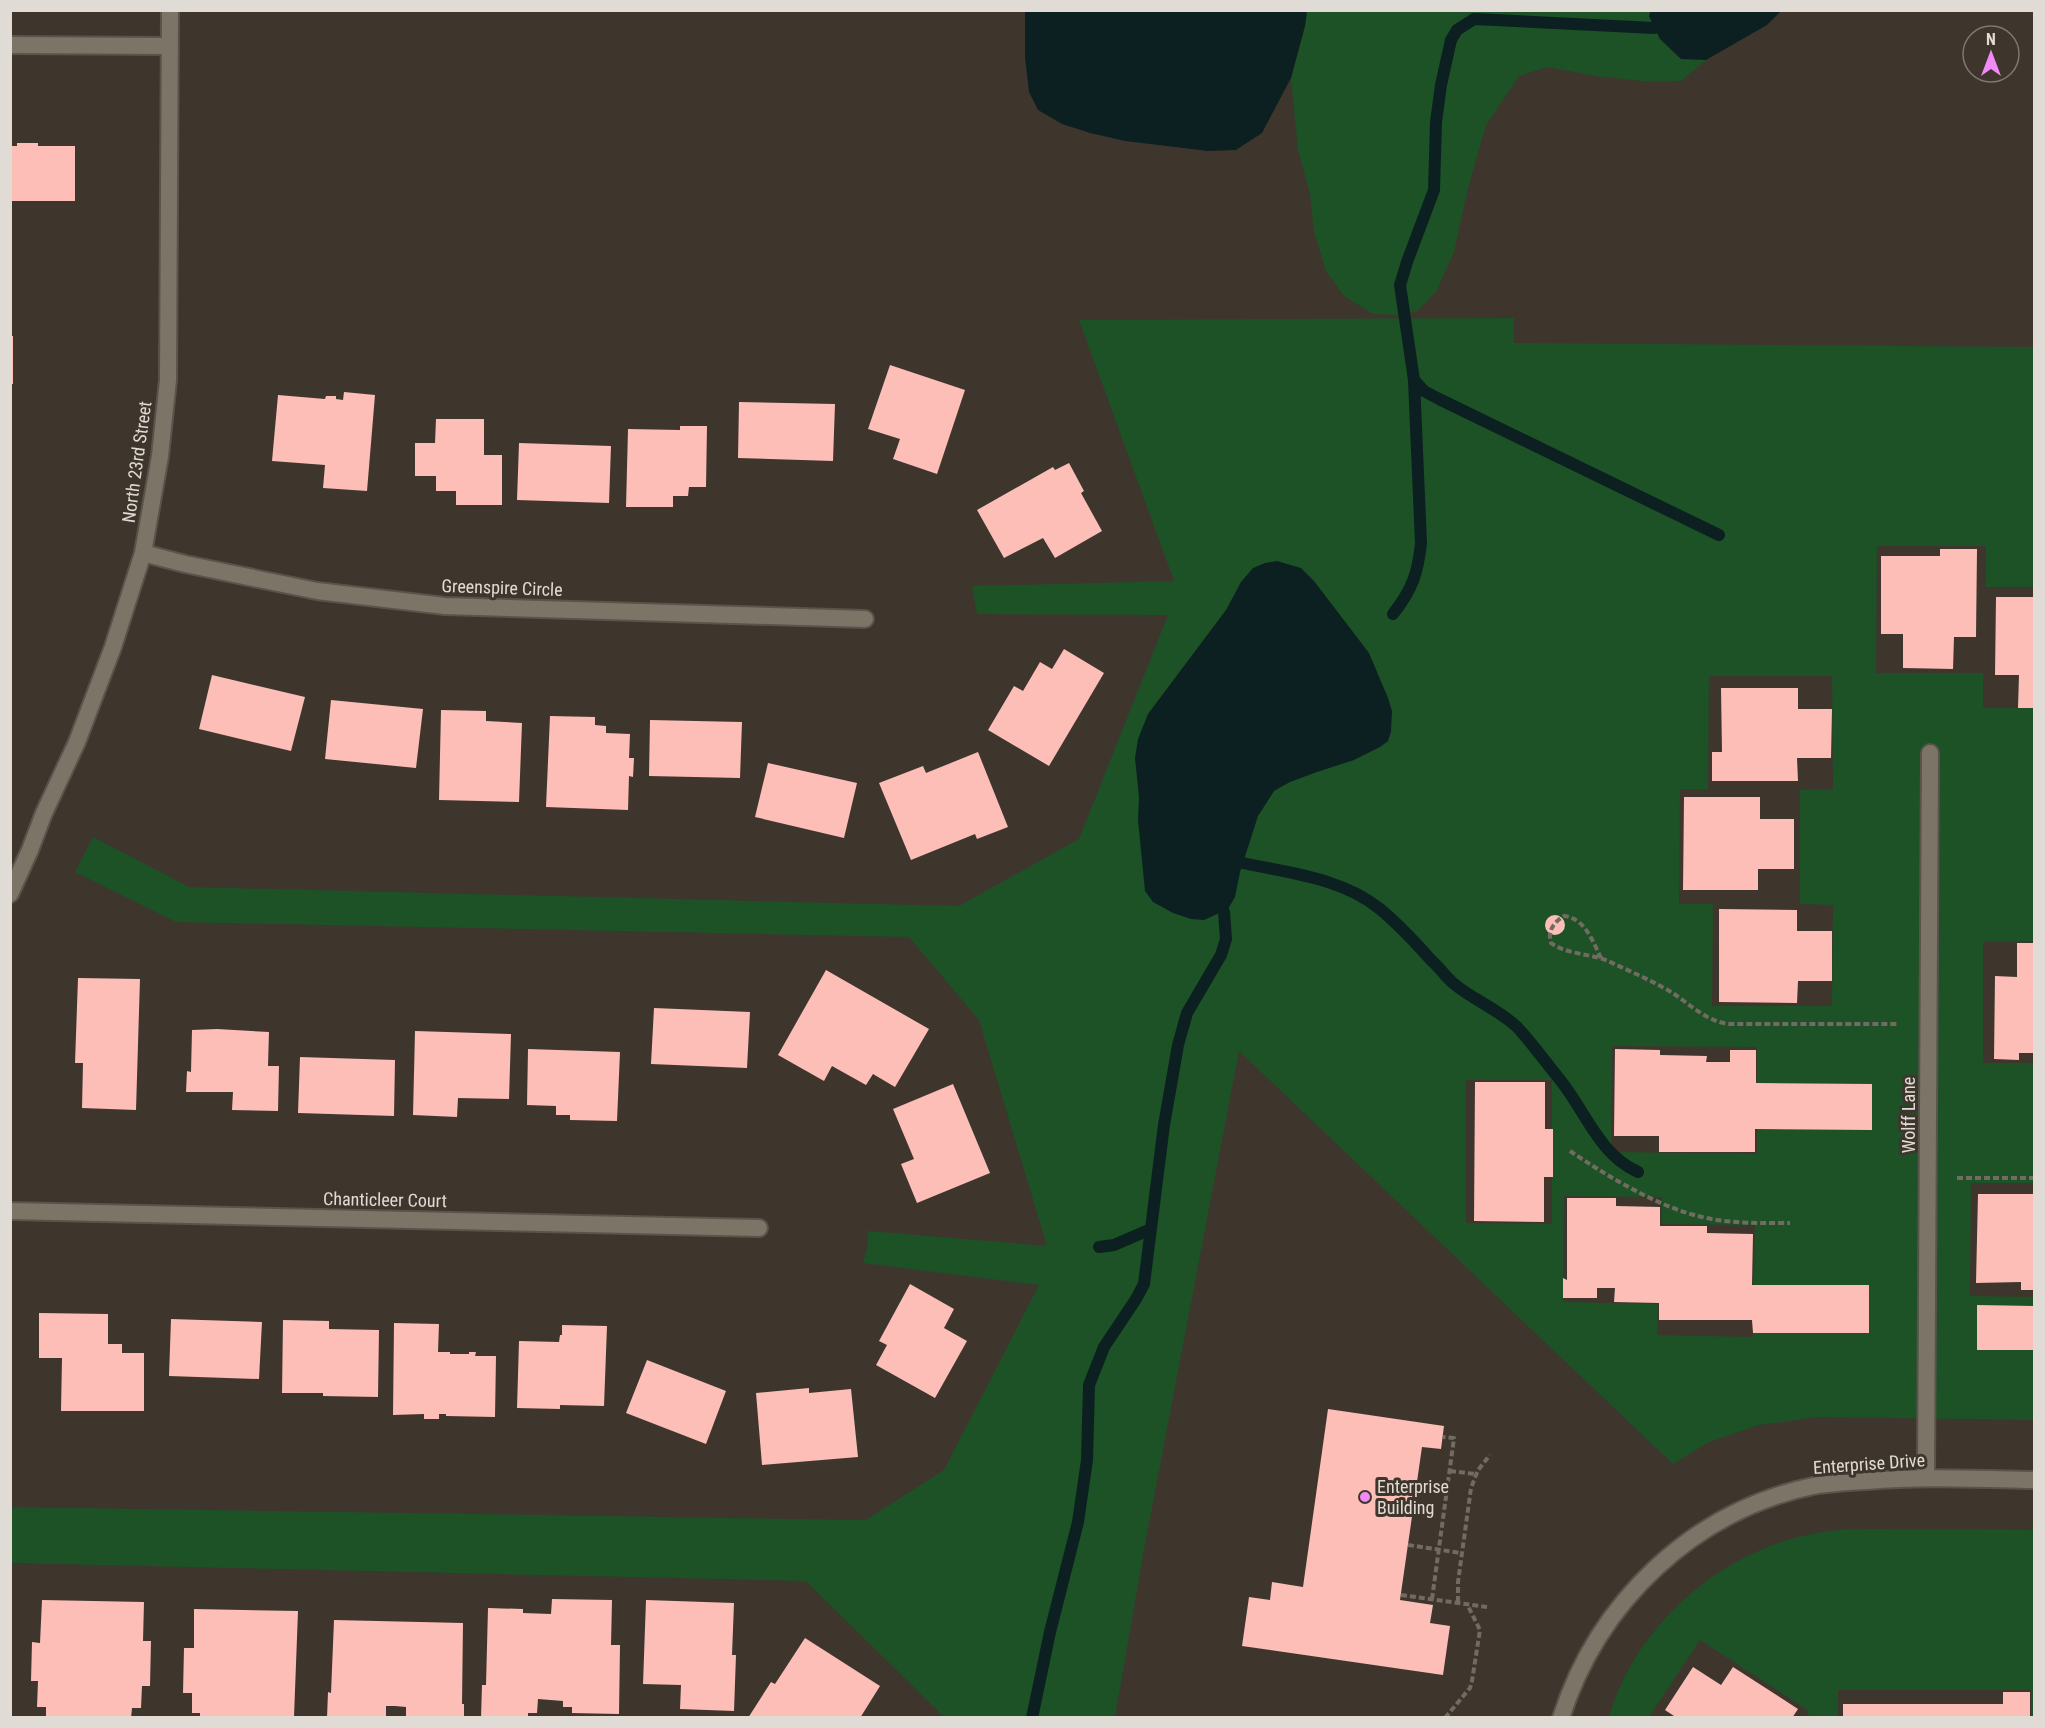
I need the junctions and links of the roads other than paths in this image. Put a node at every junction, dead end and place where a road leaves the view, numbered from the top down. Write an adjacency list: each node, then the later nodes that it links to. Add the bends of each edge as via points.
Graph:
1 (170, 10): 3 (street, North 23rd Street)
2 (10, 45): 3 (street)
3 (170, 46): 4 (street, North 23rd Street, via 168,380)
4 (143, 553): 5 (street, Greenspire Circle, via 317,591 445,606); 7 (street, North 23rd Street, via 77,742)
5 (865, 619)
6 (1930, 753): 10 (street, Wolff Lane)
7 (10, 894)
8 (10, 1211): 9 (street, Chanticleer Court)
9 (759, 1228)
10 (1926, 1478): 11 (street, Enterprise Drive); 12 (street, Enterprise Drive, via 1813,1486 1764,1500 1700,1532 1648,1574 1613,1614 1585,1660)
11 (2034, 1480)
12 (1562, 1718)

